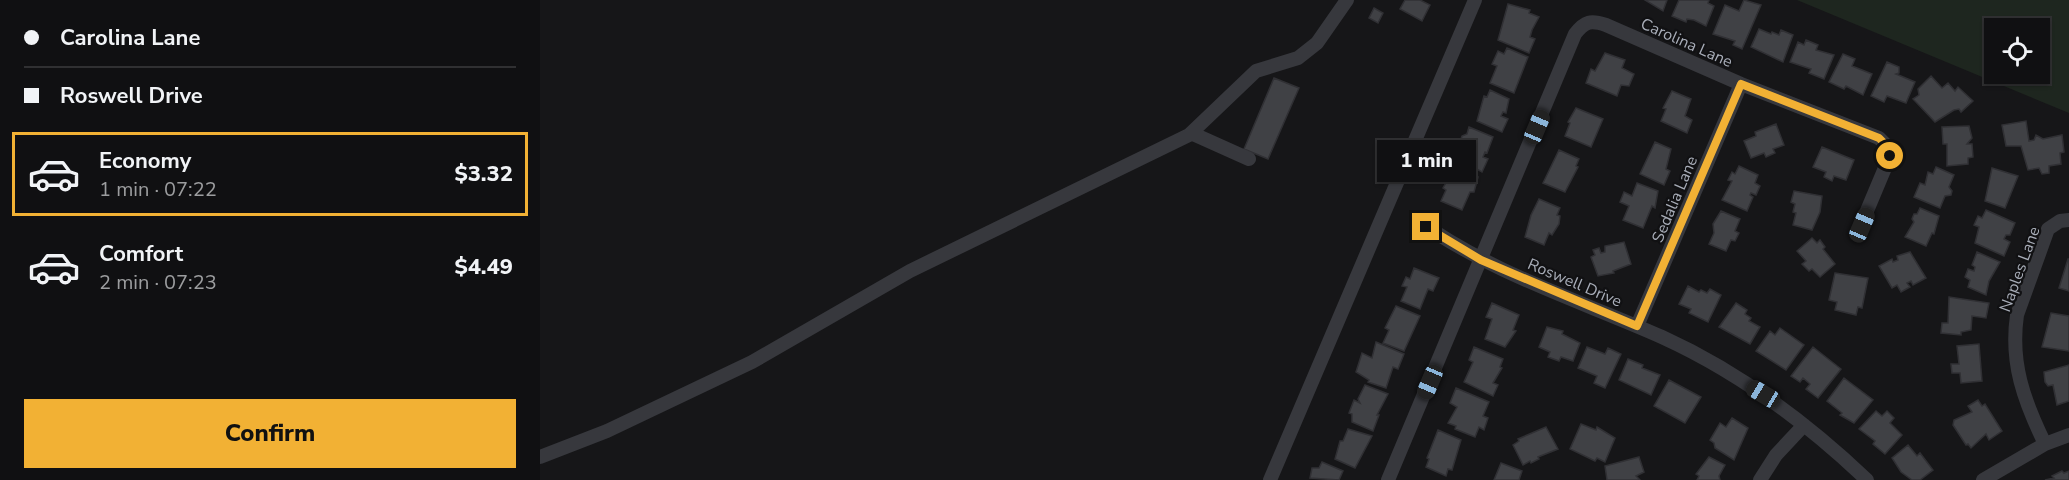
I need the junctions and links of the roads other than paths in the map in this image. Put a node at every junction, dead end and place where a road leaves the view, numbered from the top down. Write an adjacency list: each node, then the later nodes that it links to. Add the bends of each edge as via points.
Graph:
1 (1347, 0): 4 (street, via 1317,43 1298,58 1256,71)
2 (1475, 0): 15 (street)
3 (1741, 84): 8 (street, Carolina Lane, via 1886,143 1890,156); 9 (street, Carolina Lane, via 1606,25 1585,23 1575,34); 10 (street, Sedalia Lane)
4 (1191, 133): 5 (street); 14 (street, via 910,271 752,363 607,431)
5 (1250, 159)
6 (1416, 219): 9 (street, Roswell Drive)
7 (2069, 220): 13 (street, Naples Lane, via 2048,230 2015,328 2015,366 2027,406)
8 (1862, 225)
9 (1481, 260): 10 (street, Roswell Drive); 16 (street, Carolina Lane)
10 (1637, 326): 11 (street, Roswell Drive, via 1703,357)
11 (1804, 425): 17 (street, via 1776,455); 18 (street, Roswell Drive)
12 (2069, 435): 13 (street)
13 (2045, 444): 19 (street)
14 (540, 457)
15 (1270, 480)
16 (1388, 480)
17 (1760, 480)
18 (1867, 480)
19 (1983, 480)

